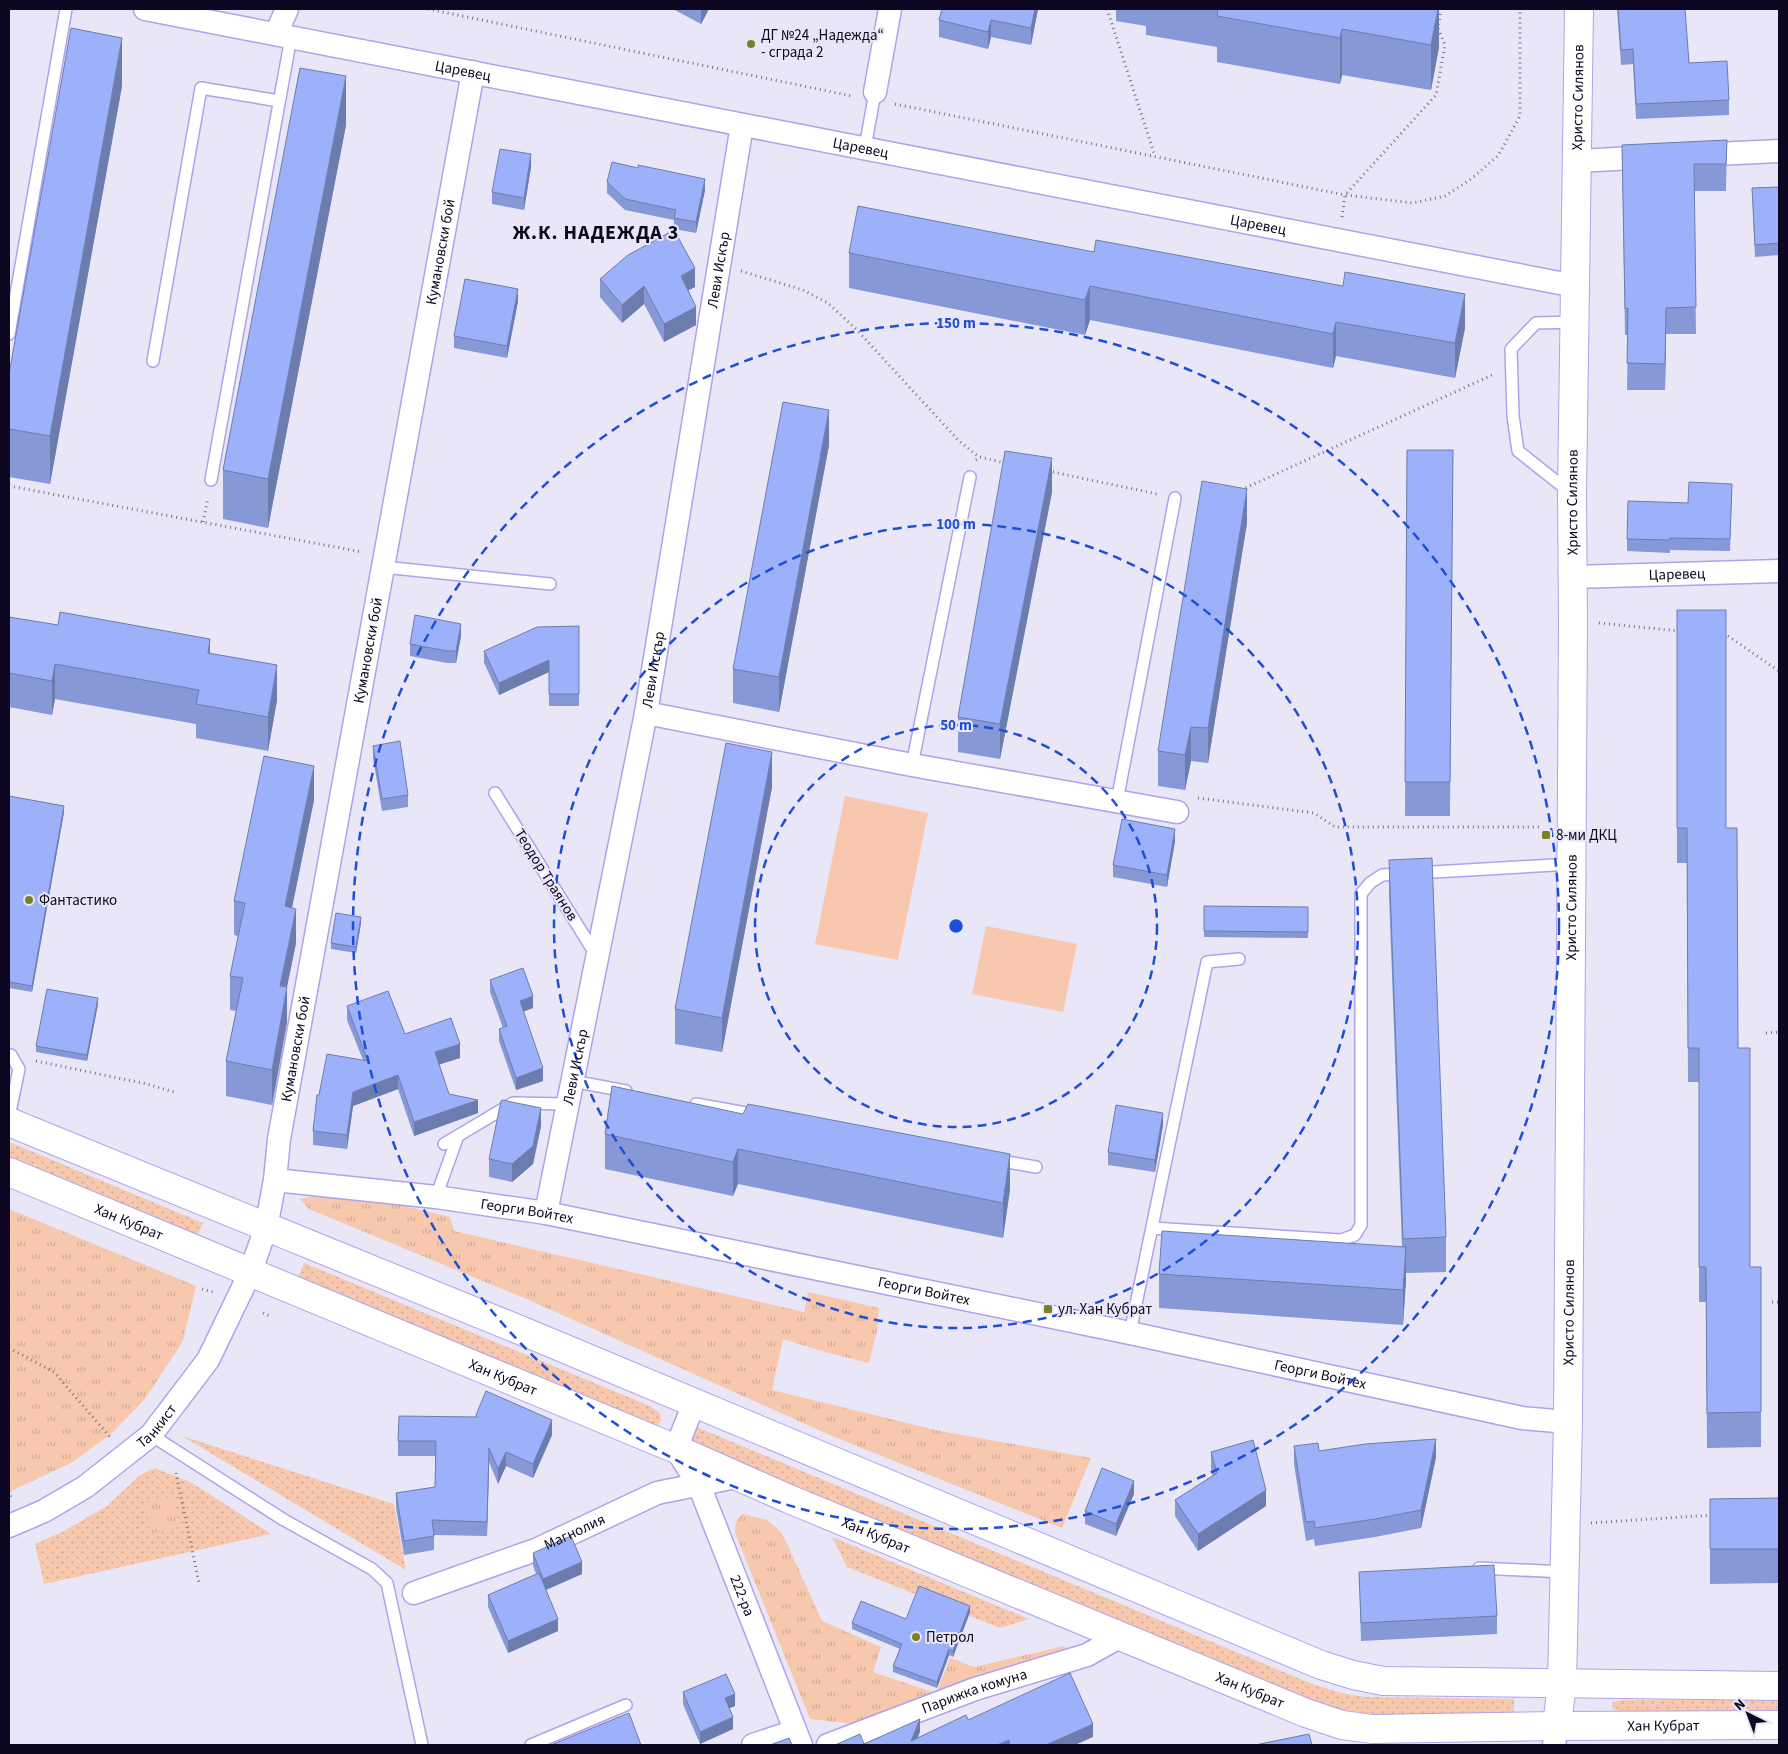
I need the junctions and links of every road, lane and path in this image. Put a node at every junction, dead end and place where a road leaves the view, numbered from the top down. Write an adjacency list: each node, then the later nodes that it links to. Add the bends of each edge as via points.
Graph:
1 (66, 9): 24 (lane)
2 (145, 9): 10 (street, Царевец)
3 (287, 9): 10 (street)
4 (428, 9): 12 (path)
5 (890, 9): 12 (street)
6 (1107, 9): 17 (path)
7 (1441, 9): 19 (path, via 1438,28 1445,45 1436,95)
8 (1520, 9): 19 (path, via 1520,116 1498,156 1445,196 1413,203)
9 (1579, 9): 18 (street, Христо Силянов)
10 (284, 35): 11 (street, Царевец); 13 (lane)
11 (473, 72): 14 (street, Царевец); 37 (street, Кумановски бой)
12 (874, 96): 15 (lane); 17 (path)
13 (279, 101): 25 (lane, via 201,88); 31 (lane)
14 (742, 124): 15 (street, Царевец); 21 (street, Леви Искър)
15 (865, 148): 20 (street, Царевец)
16 (1779, 151): 18 (street)
17 (1155, 156): 19 (path)
18 (1578, 161): 22 (street, Христо Силянов)
19 (1345, 195): 20 (path)
20 (1340, 240): 22 (street, Царевец)
21 (719, 264): 27 (path, via 802,290 828,303 959,441); 45 (street, Леви Искър)
22 (1575, 286): 23 (street, Христо Силянов)
23 (1576, 322): 26 (lane, via 1536,323 1511,349); 34 (street, Христо Силянов)
24 (9, 334)
25 (153, 361)
26 (1511, 366): 33 (path); 34 (lane, via 1518,451)
27 (980, 457): 28 (path); 30 (path, via 972,464)
28 (1009, 463)
29 (1038, 469): 35 (path)
30 (970, 477): 46 (lane)
31 (211, 480): 36 (path)
32 (9, 486): 36 (path)
33 (1240, 490)
34 (1572, 494): 39 (street, Христо Силянов)
35 (1175, 498): 48 (lane)
36 (204, 522): 37 (path)
37 (384, 562): 40 (lane); 70 (street, Кумановски бой, via 279,1140)
38 (1779, 571): 39 (street, Царевец)
39 (1573, 577): 51 (street, Христо Силянов)
40 (550, 584)
41 (1595, 623): 42 (path)
42 (1680, 631)
43 (1718, 635): 44 (path, via 1728,636)
44 (1779, 671)
45 (646, 712): 46 (street); 52 (street, Леви Искър)
46 (912, 765): 48 (street)
47 (495, 793): 52 (lane, Теодор Траянов)
48 (1118, 801): 49 (street)
49 (1177, 812): 50 (path, via 1179,796 1314,813 1335,827)
50 (1539, 827)
51 (1571, 864): 74 (lane, via 1382,875 1370,882 1360,894 1361,1225 1355,1235 1340,1240); 85 (street, Христо Силянов)
52 (597, 956): 57 (street, Леви Искър)
53 (1240, 959): 74 (lane, via 1207,962)
54 (1779, 1032): 55 (path)
55 (1766, 1033)
56 (11, 1056): 58 (path); 62 (lane, via 18,1069)
57 (572, 1081): 59 (lane); 61 (street, Леви Искър)
58 (177, 1093)
59 (640, 1094)
60 (688, 1103): 63 (lane)
61 (567, 1104): 65 (lane, via 512,1103); 72 (street, Леви Искър)
62 (9, 1117)
63 (766, 1117)
64 (9, 1122): 73 (street)
65 (458, 1136): 66 (lane); 71 (lane)
66 (444, 1144)
67 (988, 1158): 68 (lane)
68 (1036, 1167)
69 (9, 1172): 75 (street, Хан Кубрат)
70 (275, 1180): 71 (street, Георги Войтех); 73 (street, Кумановски бой)
71 (436, 1196): 72 (street, Георги Войтех)
72 (546, 1213): 82 (street, Георги Войтех)
73 (266, 1228): 75 (street, Танкист); 84 (street)
74 (1152, 1228): 82 (lane)
75 (250, 1273): 86 (street, Танкист, via 208,1360); 88 (street, Хан Кубрат)
76 (202, 1289): 77 (path)
77 (213, 1292)
78 (1772, 1302): 79 (path)
79 (1779, 1302)
80 (263, 1313): 81 (path)
81 (272, 1318)
82 (1130, 1334): 85 (street, Георги Войтех, via 1522,1418)
83 (9, 1348): 89 (path, via 54,1372)
84 (694, 1403): 88 (street); 100 (street, via 1353,1676 1384,1681)
85 (1568, 1422): 93 (street, Христо Силянов)
86 (151, 1435): 87 (lane); 89 (street, Танкист)
87 (171, 1449): 97 (path); 106 (lane, via 284,1520 372,1569 387,1583)
88 (676, 1449): 90 (street, Хан Кубрат); 91 (street, 222-ра)
89 (126, 1456): 94 (street, Танкист, via 85,1487 44,1511)
90 (736, 1477): 91 (street, Магнолия); 99 (street, Хан Кубрат)
91 (699, 1485): 98 (street, Магнолия, via 657,1493 538,1549); 105 (street, 222-ра)
92 (1715, 1515): 93 (path)
93 (1566, 1525): 96 (street, Христо Силянов)
94 (9, 1526)
95 (1472, 1568): 96 (lane)
96 (1564, 1572): 100 (street, Христо Силянов)
97 (199, 1583)
98 (414, 1593)
99 (1121, 1636): 104 (street, Хан Кубрат, via 1342,1725 1372,1729); 109 (street, Парижка комуна, via 1087,1655 974,1689)
100 (1562, 1683): 101 (street); 104 (street, Христо Силянов)
101 (1779, 1686)
102 (626, 1705): 107 (lane)
103 (1779, 1725): 104 (street, Хан Кубрат)
104 (1555, 1735)
105 (798, 1738): 108 (street)
106 (422, 1745)
107 (531, 1745)
108 (753, 1745)
109 (828, 1745)

